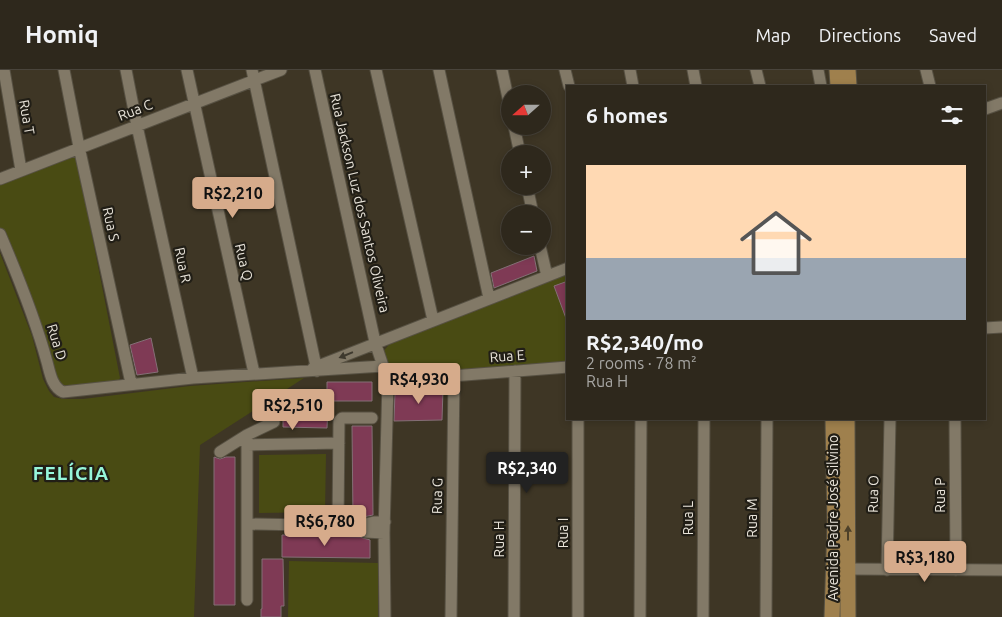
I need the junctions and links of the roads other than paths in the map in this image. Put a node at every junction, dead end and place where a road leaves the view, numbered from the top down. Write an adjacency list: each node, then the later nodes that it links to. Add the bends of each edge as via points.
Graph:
1 (4, 70): 33 (street, Rua T)
2 (64, 70): 32 (street, Rua S)
3 (126, 70): 31 (street, Rua R)
4 (187, 70): 29 (street, Rua Q)
5 (282, 70): 18 (street, Rua C)
6 (315, 70): 43 (street, Rua Jackson Luz dos Santos Oliveira)
7 (376, 70): 40 (street)
8 (439, 70): 39 (street)
9 (502, 70): 19 (street)
10 (565, 70): 20 (street)
11 (630, 70): 21 (street)
12 (693, 70): 22 (street)
13 (756, 70): 23 (street)
14 (818, 70): 24 (street)
15 (837, 70): 25 (main road)
16 (848, 70): 26 (main road)
17 (926, 70): 27 (street)
18 (253, 75): 29 (street, Rua C); 46 (street)
19 (505, 85)
20 (569, 85)
21 (633, 85)
22 (696, 85)
23 (760, 85)
24 (821, 85)
25 (838, 85)
26 (849, 85)
27 (930, 85)
28 (1002, 103): 30 (street)
29 (194, 104): 31 (street, Rua C); 48 (street, Rua Q)
30 (986, 109)
31 (137, 126): 32 (street, Rua C); 50 (street, Rua R)
32 (79, 147): 33 (street, Rua C); 52 (street, Rua S)
33 (21, 170): 34 (street, Rua C)
34 (0, 179)
35 (0, 234): 52 (street, Rua D, via 58,390 67,392)
36 (542, 255): 38 (street)
37 (566, 269): 38 (street)
38 (547, 276): 39 (street)
39 (489, 298): 40 (street)
40 (433, 320): 43 (street)
41 (986, 324): 42 (street)
42 (1002, 326)
43 (375, 342): 44 (street, Rua Jackson Luz dos Santos Oliveira); 46 (street, one-way to 46)
44 (383, 366): 46 (street); 51 (street, Rua Jackson Luz dos Santos Oliveira)
45 (566, 367): 47 (street, Rua E)
46 (314, 369): 48 (street)
47 (515, 371): 49 (street, Rua E); 76 (street, Rua H)
48 (254, 373): 50 (street)
49 (454, 375): 51 (street, Rua E); 75 (street, Rua G)
50 (192, 378): 52 (street)
51 (388, 381): 68 (street, Rua Jackson Luz dos Santos Oliveira)
52 (131, 383)
53 (372, 418): 64 (street, via 340,419)
54 (578, 420): 77 (street, Rua I)
55 (641, 420): 78 (street)
56 (704, 420): 79 (street, Rua L)
57 (767, 420): 80 (street, Rua M)
58 (833, 420): 81 (main road, Avenida Padre José Silvino, via 835,524)
59 (847, 420): 69 (main road, Avenida Padre José Silvino, one-way to 59)
60 (890, 420): 70 (street, Rua O)
61 (955, 420): 71 (street, Rua P)
62 (274, 422): 63 (street)
63 (248, 440): 64 (street); 65 (street); 66 (street)
64 (339, 443): 67 (street)
65 (220, 452)
66 (248, 524): 67 (street); 73 (street)
67 (338, 525): 68 (street, via 358,526 366,532)
68 (385, 527): 74 (street, Rua Jackson Luz dos Santos Oliveira)
69 (848, 569): 70 (street); 82 (main road, Avenida Padre José Silvino)
70 (887, 570): 71 (street)
71 (956, 570): 72 (street)
72 (1002, 570)
73 (247, 600)
74 (385, 617)
75 (451, 617)
76 (514, 617)
77 (578, 617)
78 (640, 617)
79 (703, 617)
80 (766, 617)
81 (832, 617)
82 (848, 617)

